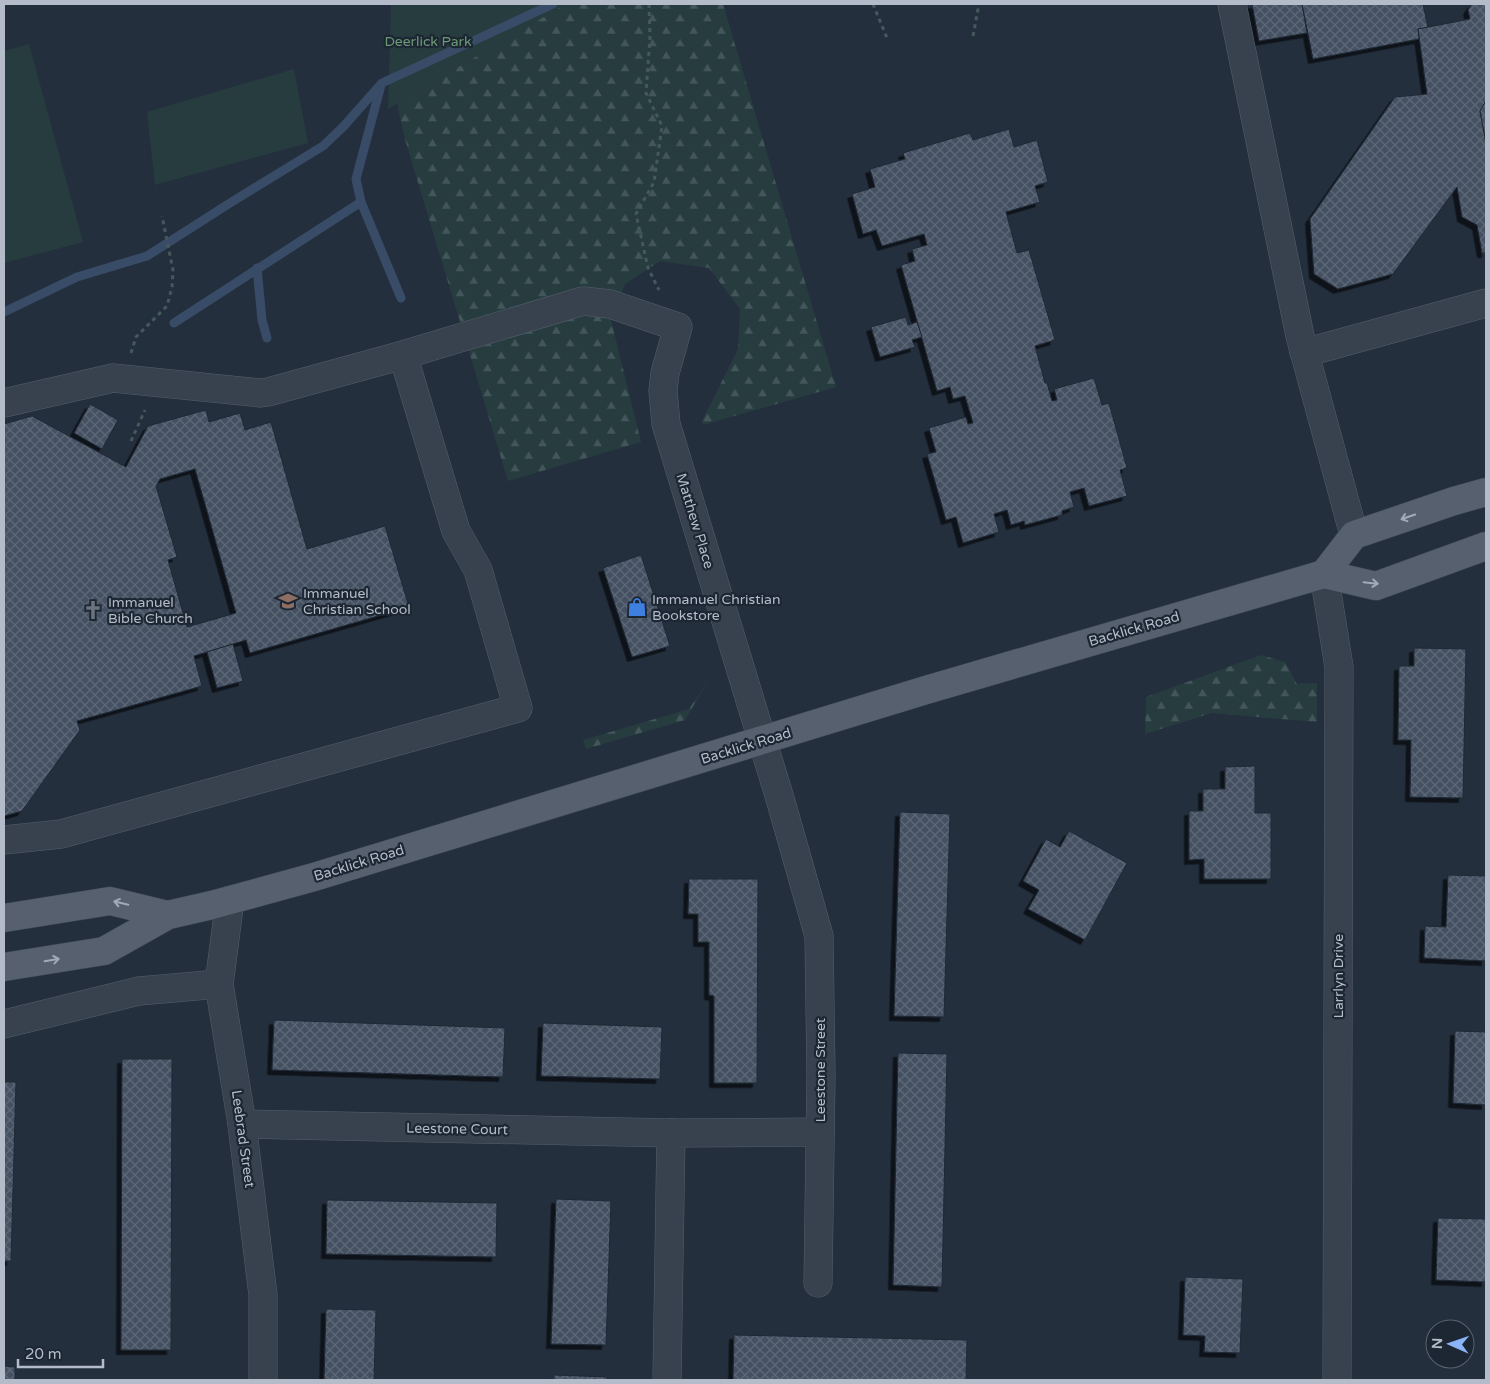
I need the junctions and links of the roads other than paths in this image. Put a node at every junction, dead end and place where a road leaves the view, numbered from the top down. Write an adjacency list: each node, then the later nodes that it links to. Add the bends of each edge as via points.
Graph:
1 (1232, 4): 3 (street)
2 (1486, 303): 3 (street)
3 (1304, 353): 7 (street)
4 (403, 355): 5 (street, via 261,393 113,378); 10 (street, Matthew Place, via 583,301 610,304 678,326 665,373 666,424); 11 (street, via 456,532 478,570 518,708 61,834)
5 (4, 403)
6 (1486, 492): 7 (main road, one-way to 7)
7 (1354, 535): 9 (main road)
8 (1486, 546): 9 (main road, Backlick Road, one-way to 8, via 1376,586)
9 (1324, 574): 10 (main road, Backlick Road); 24 (street, Larrlyn Drive, via 1339,667)
10 (762, 741): 12 (main road, Backlick Road); 19 (street, Leestone Street, via 820,936)
11 (4, 840)
12 (230, 900): 13 (main road, Backlick Road); 16 (street, Leebrad Street)
13 (168, 914): 14 (main road, Backlick Road, one-way to 14, via 110,901); 15 (main road, Backlick Road, one-way to 13, via 104,951)
14 (4, 918)
15 (4, 967)
16 (219, 984): 17 (street, via 139,992); 18 (street, Leebrad Street)
17 (4, 1024)
18 (242, 1124): 20 (street, Leestone Court); 22 (street, Leebrad Street, via 263,1295)
19 (820, 1132): 20 (street, Leestone Street); 21 (street)
20 (671, 1133): 23 (street)
21 (818, 1283)
22 (263, 1380)
23 (668, 1380)
24 (1337, 1380)

